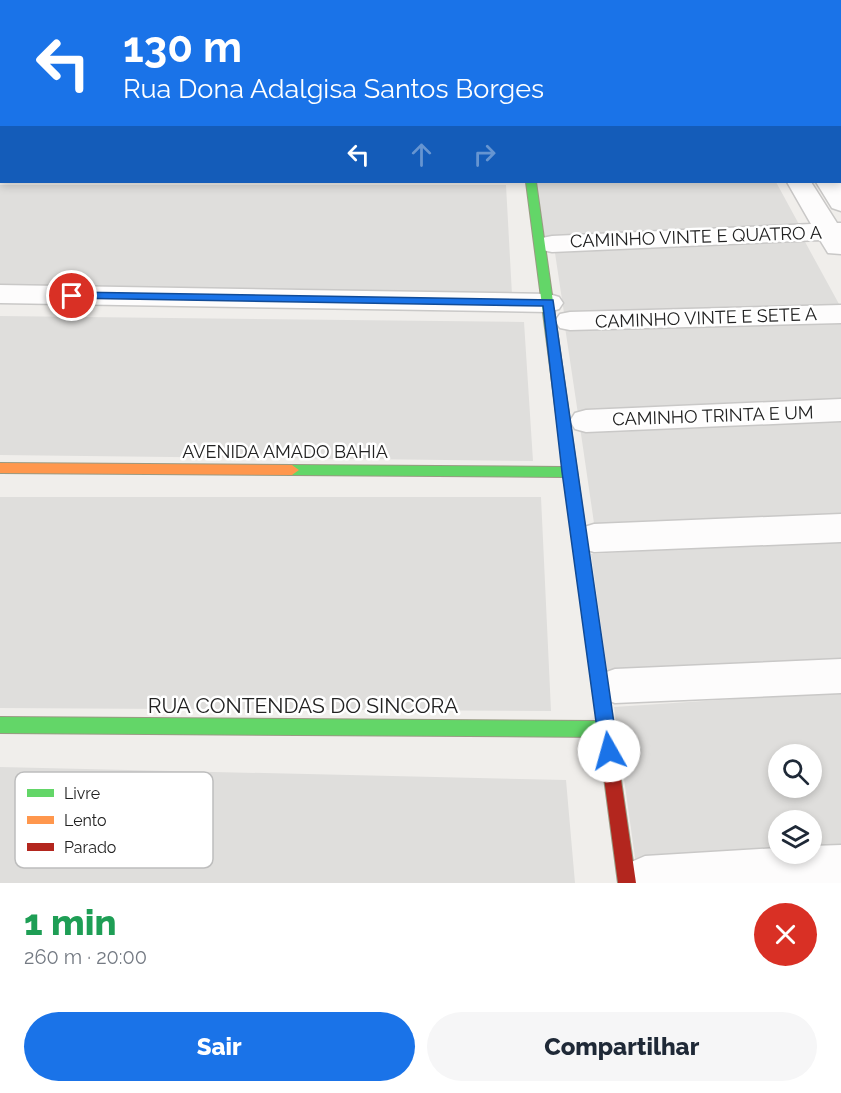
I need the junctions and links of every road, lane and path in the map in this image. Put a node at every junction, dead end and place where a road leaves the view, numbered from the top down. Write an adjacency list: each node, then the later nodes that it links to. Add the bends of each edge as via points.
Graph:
1 (531, 183): 8 (street)
2 (800, 183): 5 (street)
3 (830, 183): 4 (street)
4 (841, 203)
5 (837, 238): 6 (street, CAMINHO VINTE E QUATRO A)
6 (552, 244)
7 (0, 294): 8 (street, CAMINHO VINTE E SETE A)
8 (560, 312): 9 (street, CAMINHO VINTE E SETE A); 13 (street)
9 (841, 314)
10 (841, 410): 11 (street, CAMINHO TRINTA E UM)
11 (586, 421)
12 (0, 468): 13 (street, AVENIDA AMADO BAHIA)
13 (569, 472): 19 (street)
14 (841, 528): 15 (street)
15 (594, 538)
16 (841, 676): 17 (street)
17 (615, 686)
18 (0, 725): 19 (street, RUA CONTENDAS DO SINCORA)
19 (606, 729): 21 (street)
20 (841, 867): 21 (street)
21 (636, 881)

